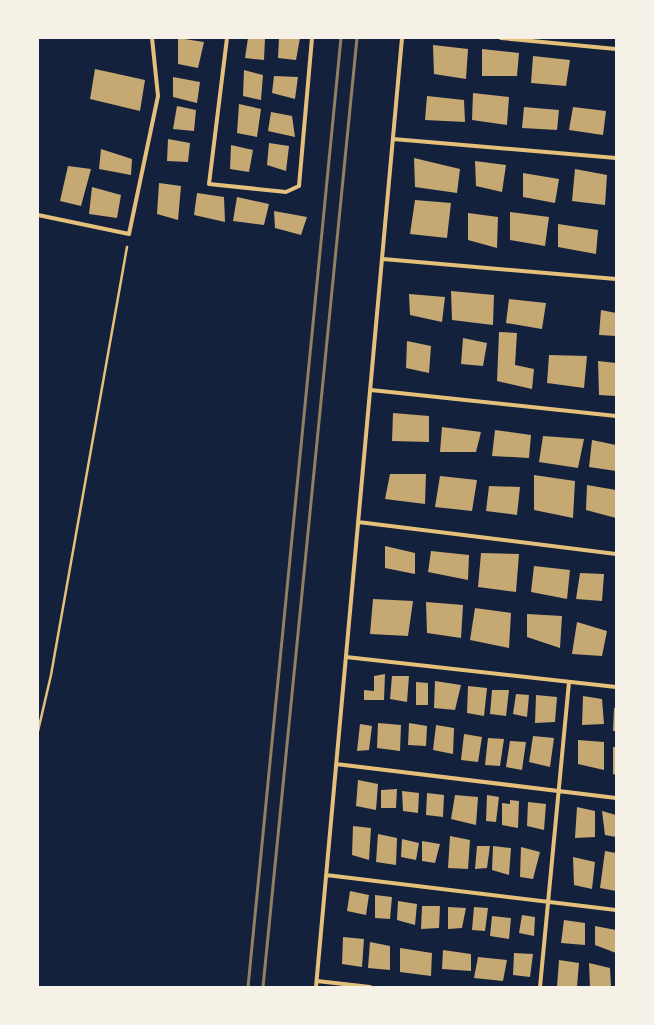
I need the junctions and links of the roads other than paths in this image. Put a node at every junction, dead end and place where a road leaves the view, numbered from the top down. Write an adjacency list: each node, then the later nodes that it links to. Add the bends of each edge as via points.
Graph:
1 (152, 38): 9 (street, via 158,96 129,234)
2 (227, 38): 3 (street, via 209,184 286,192 299,186)
3 (312, 38)
4 (402, 38): 7 (street)
5 (501, 38): 6 (street)
6 (616, 49)
7 (393, 139): 8 (street); 10 (street)
8 (616, 158)
9 (38, 215)
10 (382, 259): 11 (street); 12 (street)
11 (616, 279)
12 (371, 390): 13 (street); 14 (street)
13 (616, 416)
14 (358, 522): 15 (street); 16 (street)
15 (616, 554)
16 (346, 657): 17 (street); 19 (street)
17 (568, 682): 18 (street); 20 (street)
18 (616, 687)
19 (336, 764): 20 (street); 22 (street)
20 (558, 791): 21 (street); 23 (street)
21 (616, 798)
22 (326, 875): 23 (street); 25 (street)
23 (548, 902): 24 (street); 28 (street)
24 (616, 910)
25 (316, 981): 26 (street); 27 (street)
26 (316, 987)
27 (370, 987)
28 (540, 987)

